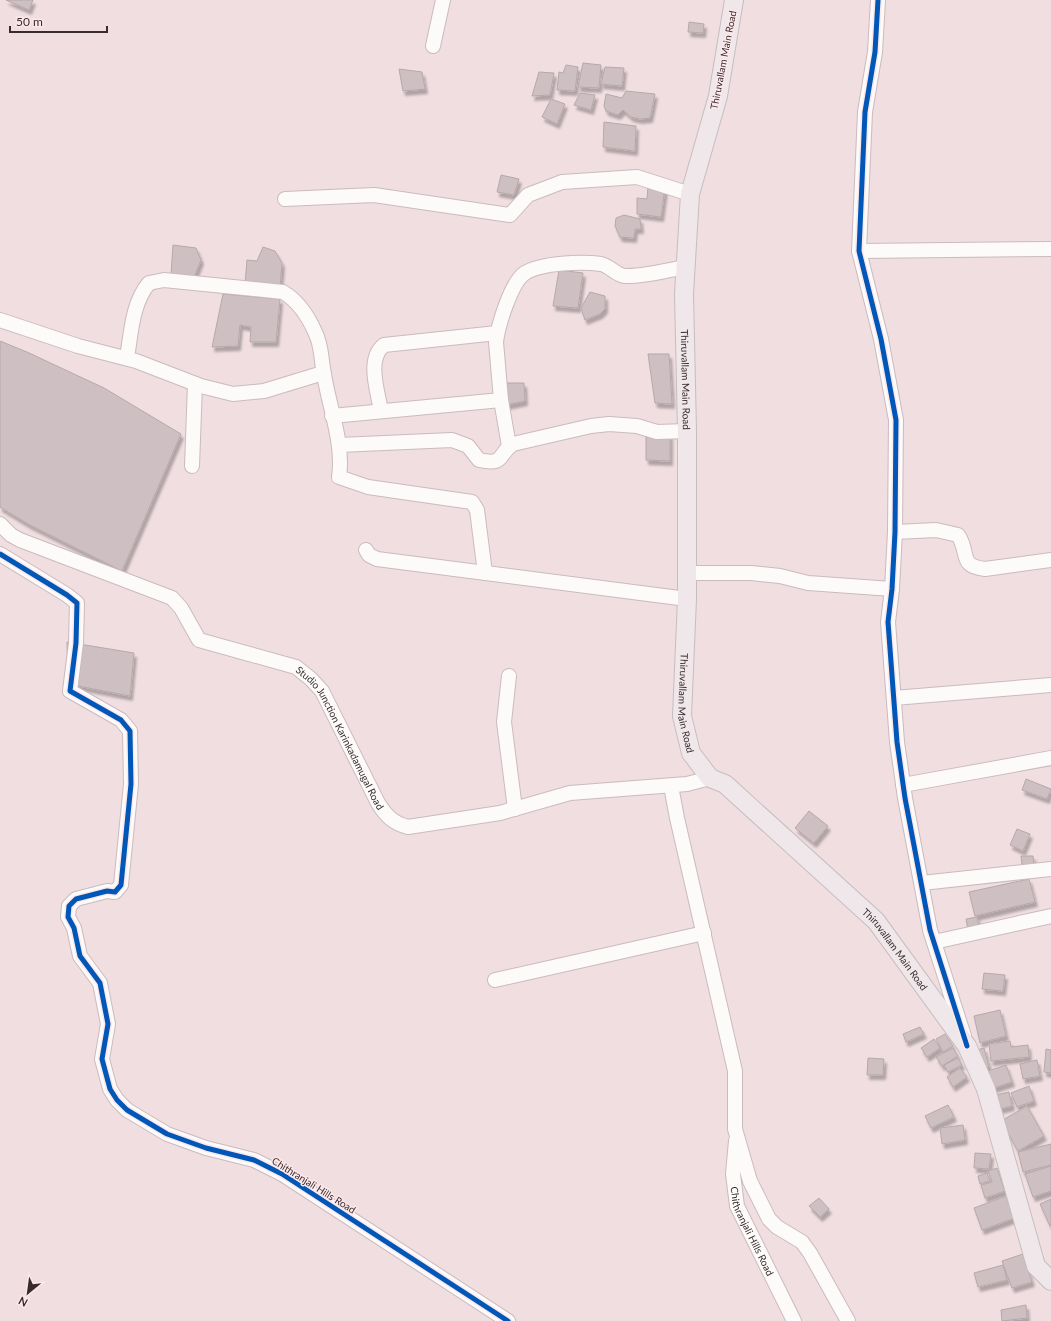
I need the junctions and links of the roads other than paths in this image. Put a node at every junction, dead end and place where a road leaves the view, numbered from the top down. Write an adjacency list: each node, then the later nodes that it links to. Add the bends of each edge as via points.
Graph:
1 (443, 0): 4 (street)
2 (734, 0): 5 (main road, Thiruvallam Main Road, via 718,96)
3 (878, 0): 8 (street, via 875,52 865,112)
4 (433, 46)
5 (690, 194): 6 (street, via 637,177 562,182 528,195 510,216 374,195); 9 (main road, Thiruvallam Main Road)
6 (285, 199)
7 (1051, 249): 8 (street)
8 (860, 251): 23 (street, via 881,339 896,420)
9 (686, 267): 11 (street, via 625,276 602,264 555,265 532,270 525,273 516,284); 18 (main road, Thiruvallam Main Road, via 684,294)
10 (0, 320): 12 (street, via 78,346)
11 (497, 333): 15 (street); 16 (street, via 384,346 380,349 374,364)
12 (126, 358): 13 (street, via 140,297 149,284 164,280 283,292 303,310 316,332 321,349); 14 (street)
13 (323, 373): 14 (street, via 264,391 233,394); 17 (street)
14 (195, 384): 21 (street)
15 (501, 400): 16 (street); 20 (street)
16 (381, 411): 17 (street)
17 (332, 416): 19 (street)
18 (687, 431): 20 (street, via 657,432 637,426 609,424 561,432); 28 (main road, Thiruvallam Main Road)
19 (339, 445): 20 (street, via 452,440 468,446 479,460 495,461 501,459); 27 (street, via 340,477 368,487 472,502 477,510)
20 (509, 446)
21 (192, 466)
22 (0, 524): 38 (street, Studio Junction Karinkadamugal Road, via 20,540 172,598 181,608 199,640 296,667 322,691 378,803 386,816 397,824 408,827)
23 (895, 532): 26 (street, via 936,530 958,535 966,558 970,565 976,568); 29 (street)
24 (366, 550): 27 (street, via 377,559)
25 (0, 554): 48 (street, Chithranjali Hills Road, via 77,603 76,643 70,691 121,720 130,731 131,784 121,885 114,892 107,891 76,899 69,906 68,917 74,928 80,956 100,983 103,994 108,1024 102,1059 107,1082 117,1100 127,1110 167,1134 206,1148 254,1160 282,1174)
26 (1051, 560)
27 (485, 573): 30 (street)
28 (687, 573): 29 (street, via 751,572 808,583); 30 (main road, Thiruvallam Main Road)
29 (892, 589): 33 (street, via 888,622)
30 (687, 599): 35 (main road, Thiruvallam Main Road, via 682,716 691,753)
31 (509, 676): 38 (street, via 504,722)
32 (1051, 685): 33 (street)
33 (894, 698): 36 (street)
34 (1051, 758): 36 (street)
35 (710, 778): 37 (street, Studio Junction Karinkadamugal Road); 45 (main road, Thiruvallam Main Road, via 725,784 876,921)
36 (903, 784): 40 (street)
37 (671, 786): 38 (street, Studio Junction Karinkadamugal Road, via 570,793); 42 (street)
38 (515, 809)
39 (1051, 869): 40 (street)
40 (922, 883): 43 (street)
41 (1051, 916): 43 (street)
42 (704, 933): 44 (street); 46 (street, via 735,1071)
43 (934, 942): 45 (street)
44 (495, 980)
45 (967, 1046): 47 (main road, Thiruvallam Main Road, via 986,1089 1036,1266)
46 (737, 1134): 49 (street, Chithranjali Hills Road, via 733,1174 737,1206); 50 (street, via 750,1181 769,1219 802,1242)
47 (1051, 1281)
48 (508, 1321)
49 (794, 1321)
50 (848, 1321)

